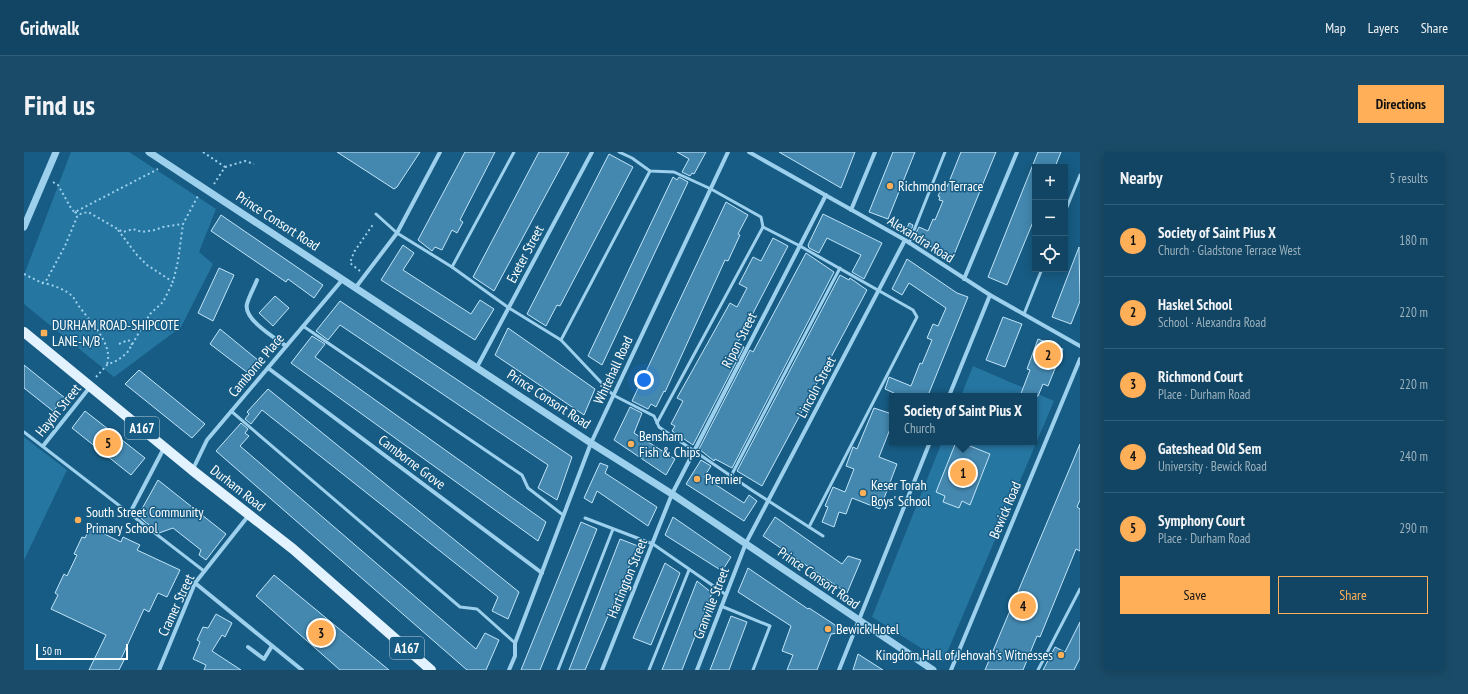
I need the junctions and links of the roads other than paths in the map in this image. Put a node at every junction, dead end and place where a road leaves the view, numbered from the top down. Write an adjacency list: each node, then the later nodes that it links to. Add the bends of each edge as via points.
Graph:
1 (56, 152): 19 (street)
2 (149, 152): 27 (street, Prince Consort Road)
3 (440, 152): 21 (street)
4 (514, 152): 24 (lane)
5 (592, 152): 33 (street, Exeter Street)
6 (619, 152): 12 (lane, via 632,158)
7 (728, 152): 14 (street, Whitehall Road)
8 (749, 152): 15 (street, Alexandra Road)
9 (875, 152): 17 (street)
10 (945, 152): 22 (lane)
11 (1017, 152): 28 (street)
12 (650, 172): 14 (lane, via 674,172); 37 (lane)
13 (1080, 175): 16 (lane)
14 (711, 189): 20 (lane, via 761,216); 45 (street, Whitehall Road)
15 (826, 195): 17 (street, Alexandra Road); 23 (street, Ripon Street)
16 (1068, 205)
17 (851, 210): 22 (street, Alexandra Road)
18 (378, 215): 21 (lane)
19 (24, 227)
20 (763, 227): 23 (lane); 47 (lane)
21 (397, 233): 24 (lane); 30 (street)
22 (907, 242): 28 (street, Alexandra Road); 31 (street, Lincoln Street)
23 (800, 246): 25 (lane); 53 (street, Ripon Street)
24 (452, 267): 33 (lane)
25 (840, 268): 31 (lane); 55 (lane)
26 (1041, 272): 34 (lane)
27 (344, 279): 30 (street, Prince Consort Road); 35 (street, Camborne Place)
28 (964, 279): 32 (street, Alexandra Road)
29 (257, 280): 38 (street, via 246,305 248,314)
30 (356, 287): 41 (street, Prince Consort Road)
31 (879, 291): 57 (street, Lincoln Street); 62 (lane, via 913,310 917,317)
32 (990, 295): 34 (street, Alexandra Road); 44 (street)
33 (508, 308): 37 (lane); 41 (street, Exeter Street)
34 (1024, 314): 39 (street, Alexandra Road)
35 (303, 326): 38 (street, Camborne Place); 60 (lane, via 522,474 528,488)
36 (24, 332): 43 (main road, Durham Road / A167)
37 (561, 340): 45 (lane)
38 (286, 346): 42 (street, Camborne Place)
39 (1080, 346)
40 (1080, 359): 89 (street, Bewick Road)
41 (477, 367): 49 (street, Prince Consort Road)
42 (268, 368): 46 (street, Camborne Place); 69 (street, Camborne Grove)
43 (90, 386): 51 (street, Haydn Street); 52 (main road, Durham Road / A167)
44 (950, 393)
45 (613, 395): 47 (lane, via 654,416); 49 (street, Whitehall Road)
46 (232, 411): 54 (street, Camborne Place, via 207,440); 75 (lane, via 460,607 477,609)
47 (657, 423): 53 (lane, via 659,427)
48 (24, 432): 51 (lane)
49 (591, 443): 56 (street, Prince Consort Road); 60 (street, Whitehall Road)
50 (929, 445): 74 (street)
51 (43, 446): 58 (lane)
52 (164, 447): 54 (main road, Durham Road / A167); 58 (street)
53 (694, 450): 55 (lane); 56 (street, Ripon Street)
54 (192, 470): 59 (main road, Durham Road / A167)
55 (731, 476): 57 (lane)
56 (672, 494): 65 (street, Prince Consort Road); 66 (street, Hartington Street)
57 (769, 501): 62 (lane); 65 (street, Lincoln Street)
58 (130, 513): 68 (lane)
59 (249, 515): 68 (street, Cramer Street); 80 (main road, Durham Road / A167, via 293,549)
60 (563, 515): 69 (street, Whitehall Road)
61 (585, 518): 63 (lane)
62 (809, 527): 64 (lane)
63 (613, 529): 66 (lane); 82 (lane)
64 (823, 536)
65 (746, 543): 72 (street, Granville Street); 74 (street, Prince Consort Road)
66 (653, 544): 67 (lane); 83 (street, Hartington Street)
67 (689, 570): 72 (lane); 84 (lane)
68 (204, 571): 70 (street, Cramer Street)
69 (542, 573): 75 (street, Whitehall Road)
70 (195, 583): 76 (street); 78 (street, Cramer Street)
71 (1080, 589): 90 (lane)
72 (726, 594): 73 (street, Granville Street)
73 (721, 606): 85 (street, Granville Street); 86 (lane, via 770,626)
74 (858, 621): 87 (street); 88 (street, Prince Consort Road)
75 (514, 643): 81 (street, Whitehall Road, via 515,656)
76 (272, 646): 77 (street, via 264,659); 79 (street)
77 (248, 647)
78 (159, 670)
79 (302, 670)
80 (431, 670)
81 (509, 670)
82 (558, 670)
83 (602, 670)
84 (649, 670)
85 (697, 670)
86 (753, 670)
87 (839, 670)
88 (933, 670)
89 (951, 670)
90 (1038, 670)

